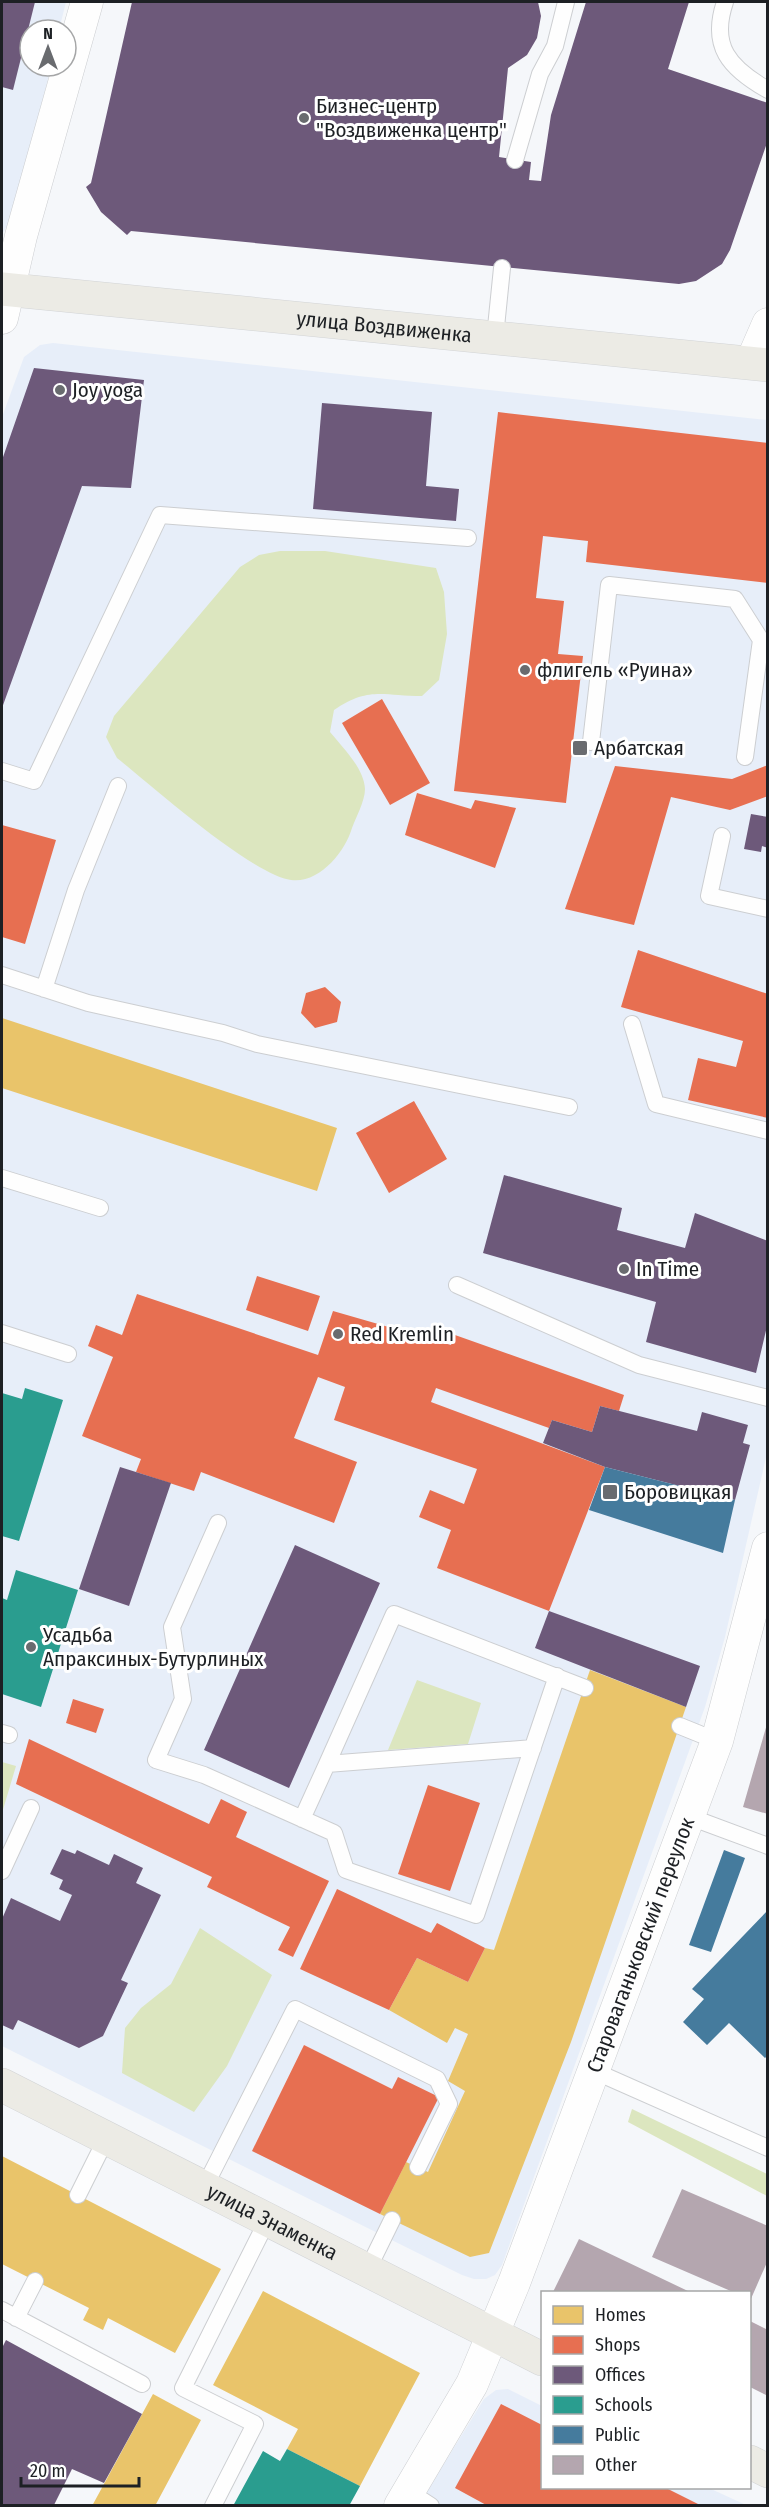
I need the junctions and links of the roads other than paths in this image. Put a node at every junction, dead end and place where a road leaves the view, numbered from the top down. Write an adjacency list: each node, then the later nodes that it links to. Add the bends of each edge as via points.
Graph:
1 (87, 2): 7 (street)
2 (566, 2): 5 (lane, via 555,46 540,74)
3 (725, 2): 4 (lane, via 718,23 722,50 741,73)
4 (768, 90)
5 (515, 160)
6 (502, 268): 9 (lane)
7 (4, 299): 9 (main road, улица Воздвиженка)
8 (768, 324): 10 (street)
9 (495, 337): 10 (main road, улица Воздвиженка)
10 (759, 364)
11 (468, 538): 15 (lane, via 160,515 34,781)
12 (764, 640): 13 (lane, via 735,600 609,585); 14 (lane)
13 (591, 742)
14 (745, 757)
15 (2, 771)
16 (118, 786): 20 (lane, via 76,890)
17 (722, 836): 18 (lane, via 709,896)
18 (768, 909)
19 (2, 975): 20 (lane)
20 (44, 989): 22 (lane, via 257,1044)
21 (632, 1024): 23 (lane, via 656,1104)
22 (569, 1107)
23 (768, 1131)
24 (2, 1178): 25 (lane)
25 (100, 1208)
26 (457, 1284): 29 (lane, via 639,1365)
27 (2, 1333): 28 (lane)
28 (68, 1354)
29 (768, 1398)
30 (218, 1523): 41 (lane, via 172,1627 183,1699 156,1760 204,1775)
31 (768, 1548): 32 (street, Староваганьковский переулок)
32 (764, 1583): 36 (street, Староваганьковский переулок)
33 (557, 1676): 34 (lane); 37 (lane); 38 (lane, via 394,1614)
34 (585, 1688)
35 (680, 1726): 36 (lane)
36 (717, 1741): 40 (street, Староваганьковский переулок)
37 (533, 1748): 38 (lane); 41 (lane, via 476,1915 346,1870 334,1833)
38 (327, 1764): 41 (lane)
39 (31, 1808): 43 (lane)
40 (690, 1817): 42 (lane); 44 (street, Староваганьковский переулок)
41 (302, 1819)
42 (768, 1846)
43 (2, 1871)
44 (594, 2072): 47 (lane); 56 (street, Староваганьковский переулок)
45 (2, 2085): 46 (main road, улица Знаменка)
46 (106, 2139): 49 (main road, улица Знаменка); 50 (lane)
47 (768, 2148)
48 (418, 2167): 49 (lane, via 449,2104 437,2079 295,2009)
49 (204, 2188): 52 (main road, улица Знаменка)
50 (78, 2195)
51 (392, 2220): 53 (lane)
52 (267, 2221): 53 (main road, улица Знаменка); 62 (lane, via 183,2388 255,2424)
53 (367, 2271): 56 (main road, улица Знаменка)
54 (35, 2281): 55 (lane)
55 (7, 2317): 58 (lane)
56 (494, 2335): 57 (main road, улица Знаменка); 61 (street, Староваганьковский переулок)
57 (541, 2358)
58 (142, 2384)
59 (751, 2462): 60 (main road)
60 (768, 2471)
61 (413, 2501)
62 (213, 2505)

